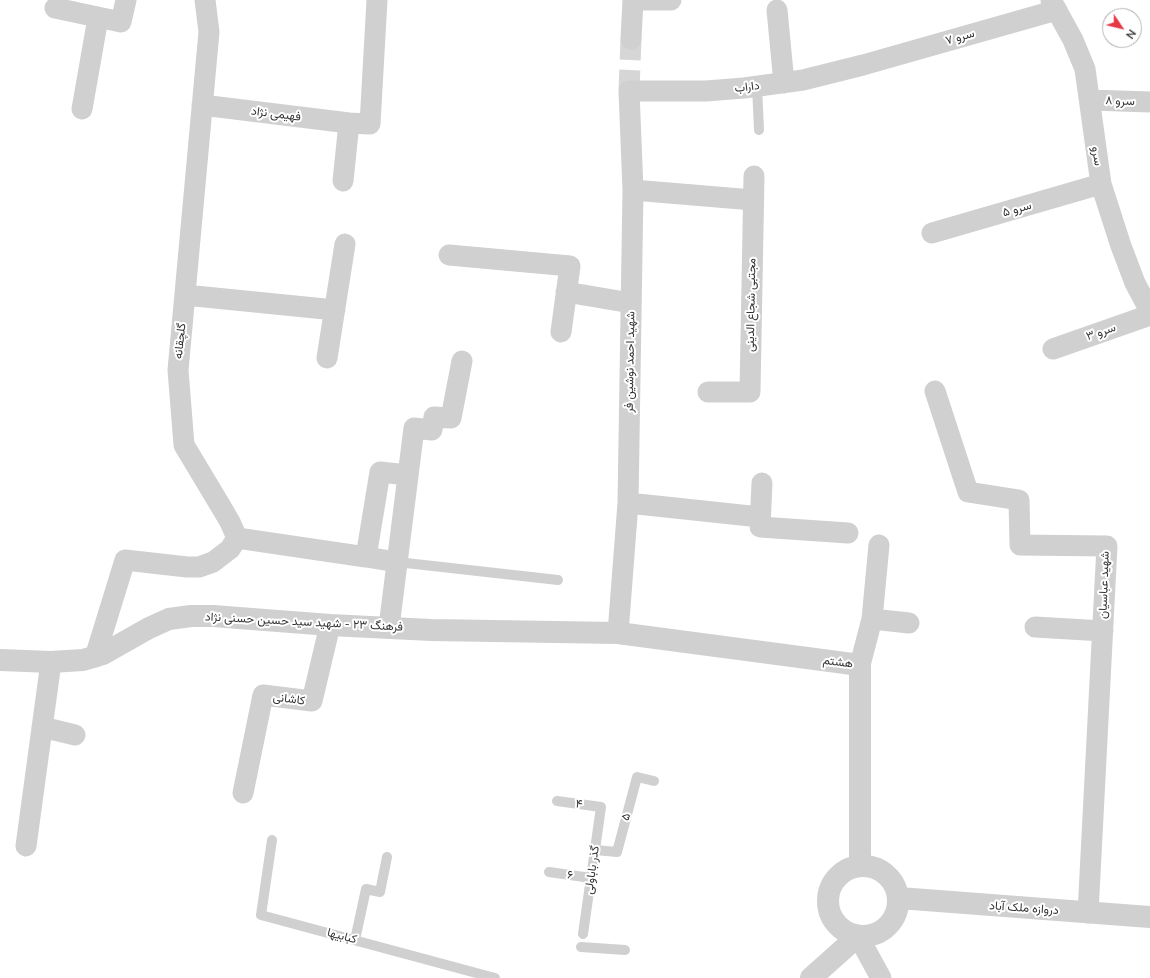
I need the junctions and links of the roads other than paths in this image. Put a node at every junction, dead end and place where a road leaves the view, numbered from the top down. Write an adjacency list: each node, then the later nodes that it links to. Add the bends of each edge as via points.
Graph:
1 (126, 0): 9 (street, via 121,22)
2 (205, 0): 17 (street, گلچقانه, via 209,32)
3 (378, 0): 19 (street, فهیمی نژاد, via 370,124)
4 (633, 0): 5 (street); 10 (street)
5 (671, 0)
6 (1054, 5): 11 (street, سرو ۷); 15 (street, سرو, via 1080,54)
7 (55, 8): 9 (street)
8 (777, 10): 12 (street)
9 (98, 18): 18 (street)
10 (632, 39)
11 (863, 65): 12 (street, داراب)
12 (784, 83): 13 (street, داراب)
13 (757, 86): 14 (street, داراب, via 706,91); 20 (lane)
14 (629, 91): 24 (street, شهید احمد نوشین فر)
15 (1090, 100): 16 (street, سرو ۸); 23 (street, سرو)
16 (1150, 102)
17 (202, 105): 19 (street, فهیمی نژاد); 30 (street, گلچقانه)
18 (82, 109)
19 (349, 123): 22 (street)
20 (759, 130)
21 (754, 176): 25 (street, مجتبی شجاع الدینی)
22 (343, 181)
23 (1101, 184): 26 (street, سرو ۵); 33 (street, سرو, via 1135,283)
24 (632, 190): 25 (street); 31 (street, شهید احمد نوشین فر)
25 (753, 200): 40 (street, مجتبی شجاع الدینی, via 750,392)
26 (932, 233)
27 (345, 244): 32 (street)
28 (449, 255): 29 (street, via 570,266)
29 (566, 292): 31 (street); 35 (street)
30 (185, 295): 32 (street); 46 (street, گلچقانه, via 178,370 184,445 227,516)
31 (631, 303): 43 (street, شهید احمد نوشین فر)
32 (335, 310): 37 (street)
33 (1150, 311)
34 (1150, 315): 36 (street, سرو ۳)
35 (561, 332)
36 (1052, 350)
37 (327, 358)
38 (462, 361): 41 (street, via 451,418 434,417 432,430 414,428)
39 (936, 391): 56 (street, شهید عباسیان, via 968,492 1019,500 1020,545 1107,546)
40 (708, 392)
41 (408, 475): 48 (street, via 380,472); 49 (street)
42 (762, 483): 44 (street)
43 (628, 503): 44 (street); 57 (street, شهید احمد نوشین فر)
44 (760, 517): 45 (street, via 760,527)
45 (848, 533)
46 (236, 538): 48 (street); 58 (street, via 230,549 213,562 199,567 125,560)
47 (879, 545): 51 (street)
48 (366, 557): 49 (street)
49 (397, 562): 50 (lane); 54 (street)
50 (558, 580)
51 (872, 619): 52 (street); 61 (street)
52 (909, 623)
53 (330, 625): 54 (street, فرهنگ ۲۳ - شهید سید حسین حسنی نژاد); 58 (street, فرهنگ ۲۳ - شهید سید حسین حسنی نژاد, via 191,616 169,619); 65 (street, کاشانی, via 312,701 263,696)
54 (389, 627): 57 (street, فرهنگ ۲۳ - شهید سید حسین حسنی نژاد)
55 (1035, 627): 56 (street)
56 (1103, 631): 76 (street, شهید عباسیان)
57 (618, 633): 61 (street, هشتم)
58 (95, 657): 60 (street, فرهنگ ۲۳ - شهید سید حسین حسنی نژاد)
59 (0, 660): 60 (street, فرهنگ ۲۳ - شهید سید حسین حسنی نژاد)
60 (51, 662): 62 (street)
61 (860, 665): 72 (street, هشتم)
62 (42, 727): 63 (street); 69 (street)
63 (75, 734)
64 (654, 781): 70 (lane, ۵, via 637,777 617,852)
65 (243, 792)
66 (558, 801): 67 (lane, ۴)
67 (601, 807): 70 (lane, گذر باباولی)
68 (272, 840): 80 (lane, کبابیها, via 261,915)
69 (26, 846)
70 (595, 850): 74 (lane, گذر باباولی)
71 (387, 857): 80 (lane, via 380,892 366,889)
72 (860, 866): 75 (street, via 871,866 881,870 896,887); 79 (street, via 844,871 837,877 829,891 828,900 828,908 836,923 850,934)
73 (549, 872): 74 (lane, ۶)
74 (591, 878): 78 (lane, گذر باباولی)
75 (899, 898): 76 (street, دروازه ملک آباد); 79 (street, via 895,916 884,930 876,934)
76 (1088, 912): 77 (street, دروازه ملک آباد)
77 (1150, 917)
78 (583, 934)
79 (858, 936): 84 (street); 85 (street)
80 (355, 940): 83 (lane, کبابیها)
81 (581, 947): 82 (lane)
82 (624, 950)
83 (495, 978)
84 (811, 978)
85 (881, 978)

